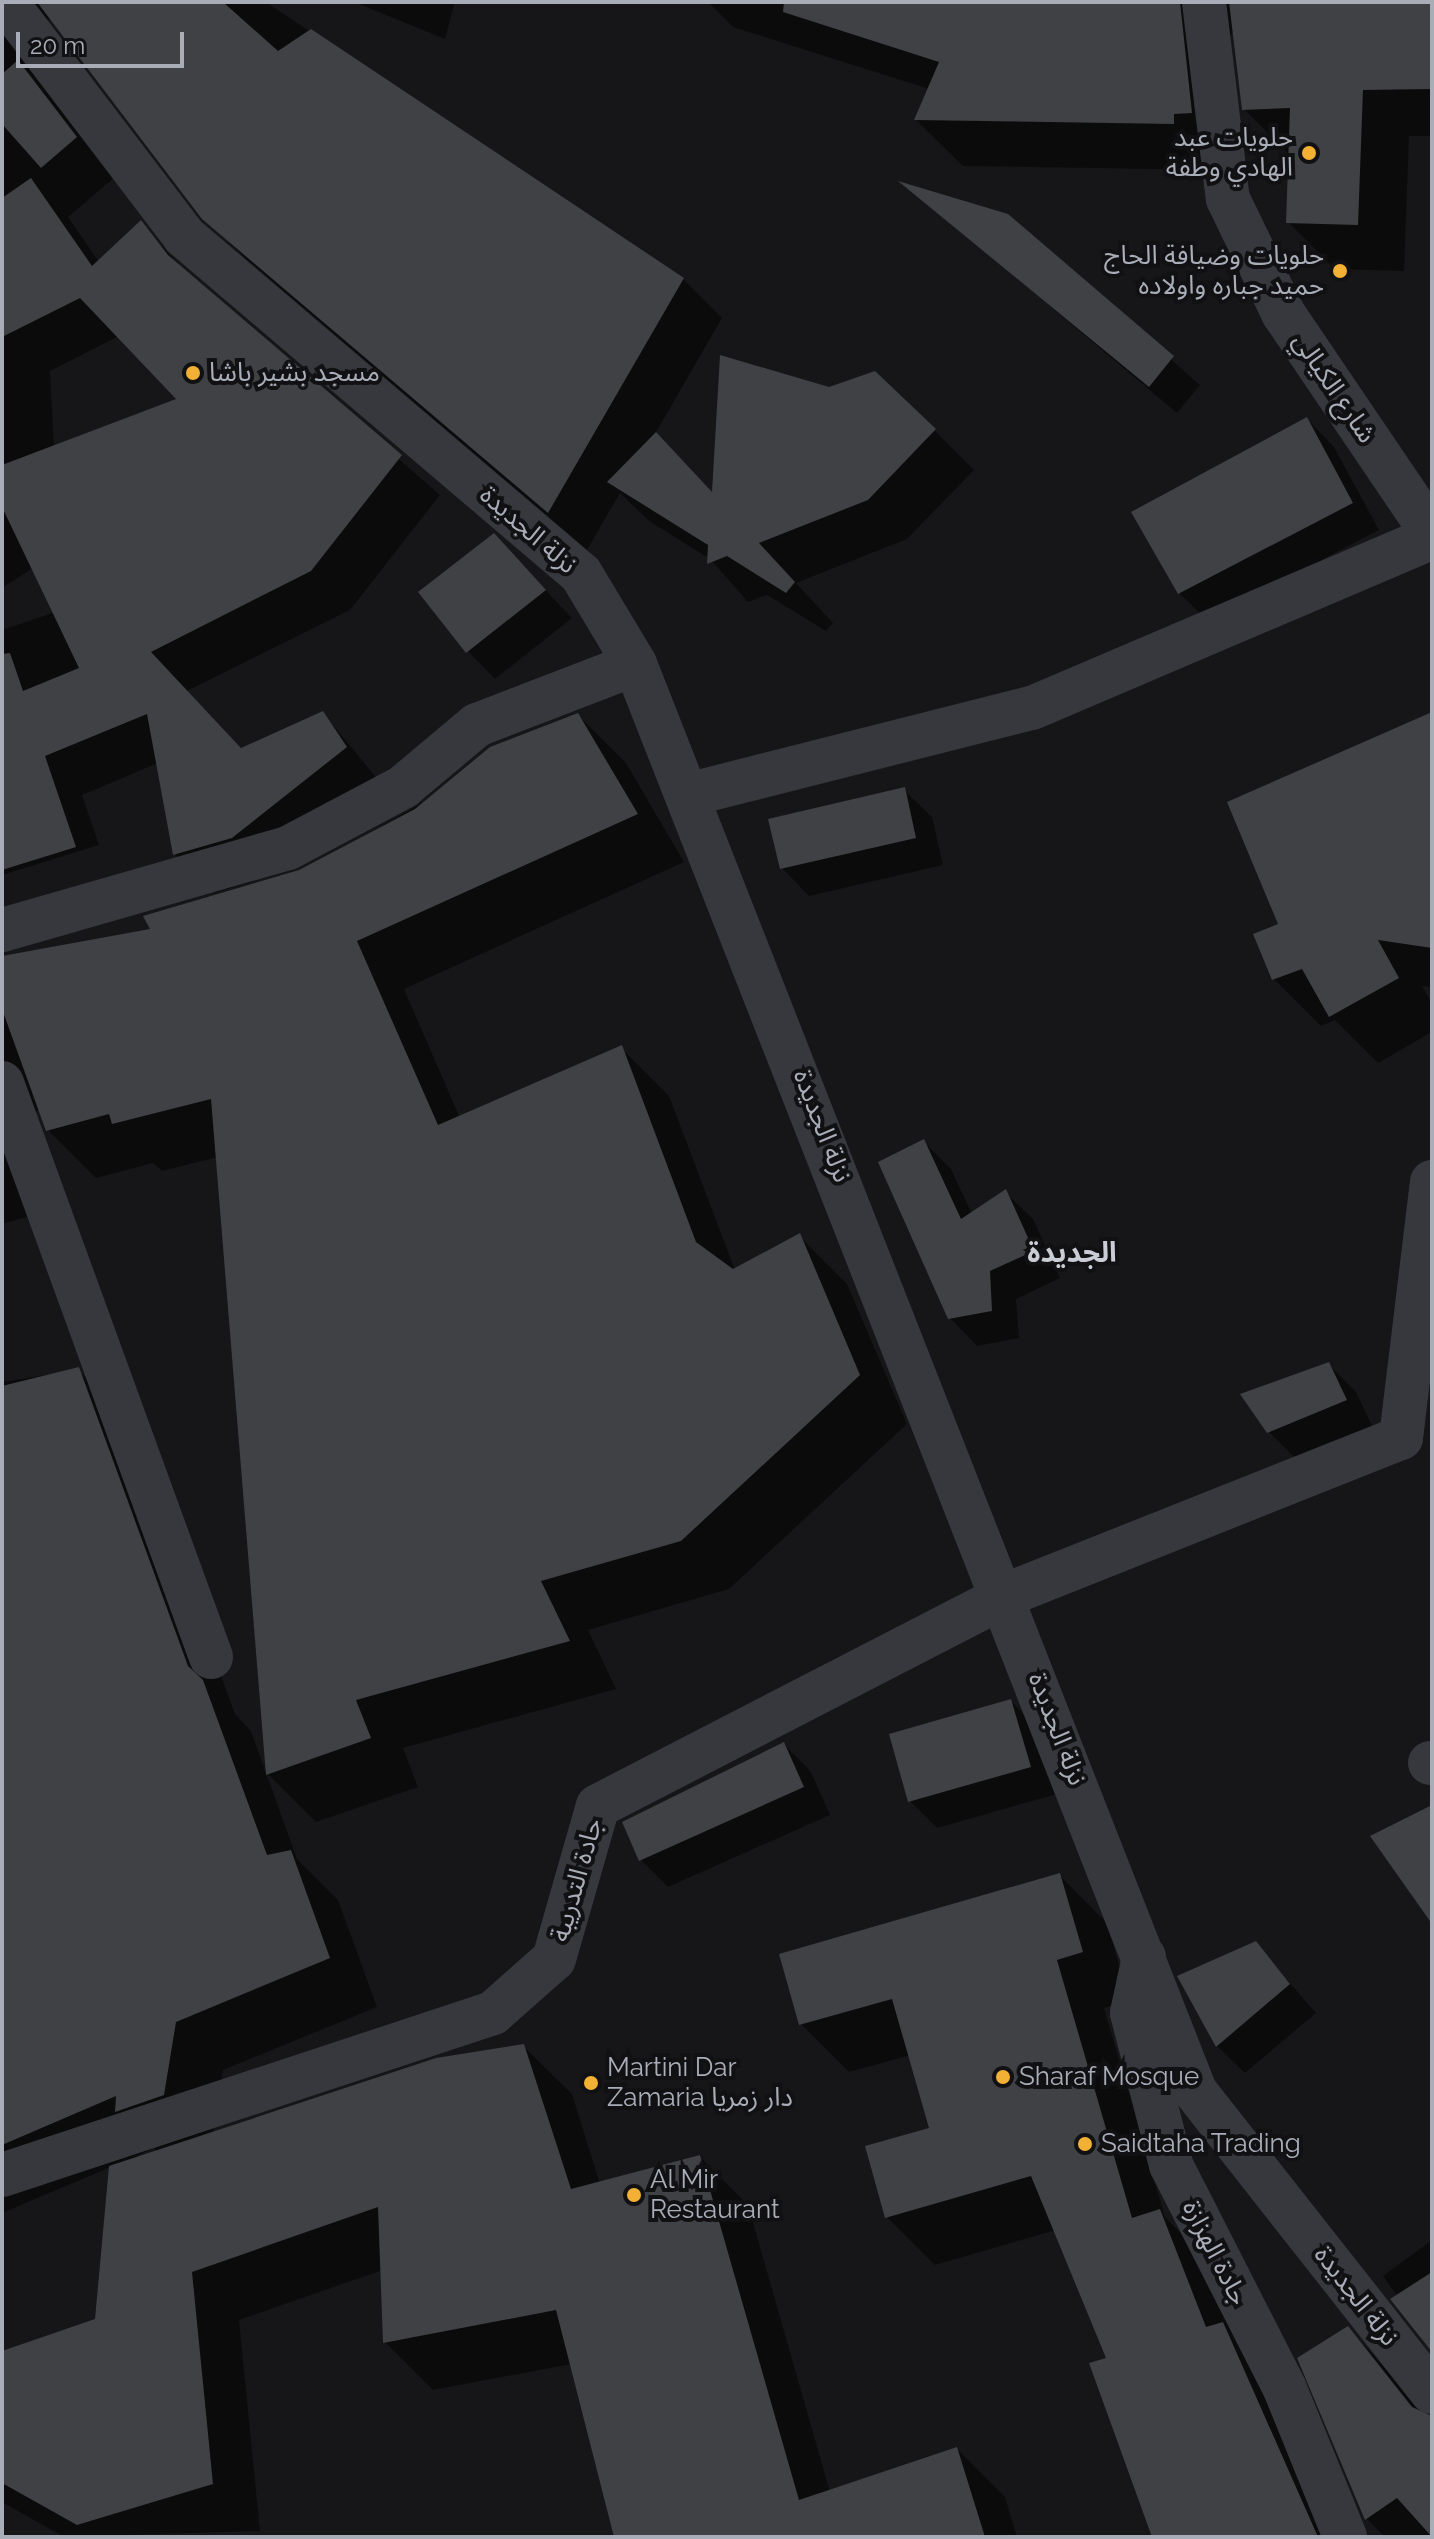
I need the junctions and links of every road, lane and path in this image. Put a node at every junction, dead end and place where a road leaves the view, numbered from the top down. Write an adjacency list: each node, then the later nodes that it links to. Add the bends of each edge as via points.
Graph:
1 (6, 2): 4 (street, نزلة الجديدة, via 184,236 581,574)
2 (1204, 2): 3 (street, شارع الكيالي, via 1228,199 1283,313)
3 (1432, 535): 5 (street, via 1032,708)
4 (635, 664): 5 (street, نزلة الجديدة); 6 (street, via 477,725 403,787 288,848)
5 (691, 794): 10 (street, نزلة الجديدة)
6 (2, 930)
7 (2, 1083): 11 (street)
8 (1432, 1182): 9 (street)
9 (1422, 1342): 10 (street, جادة التدريبة, via 1401,1438)
10 (1006, 1595): 12 (street, نزلة الجديدة); 13 (street, جادة التدريبة, via 598,1806 554,1959 493,2013)
11 (211, 1657)
12 (1144, 1957): 14 (street, نزلة الجديدة, via 1195,2091); 15 (street, جادة الهزازة, via 1132,2013 1171,2165 1285,2389)
13 (2, 2175)
14 (1432, 2392)
15 (1345, 2537)

